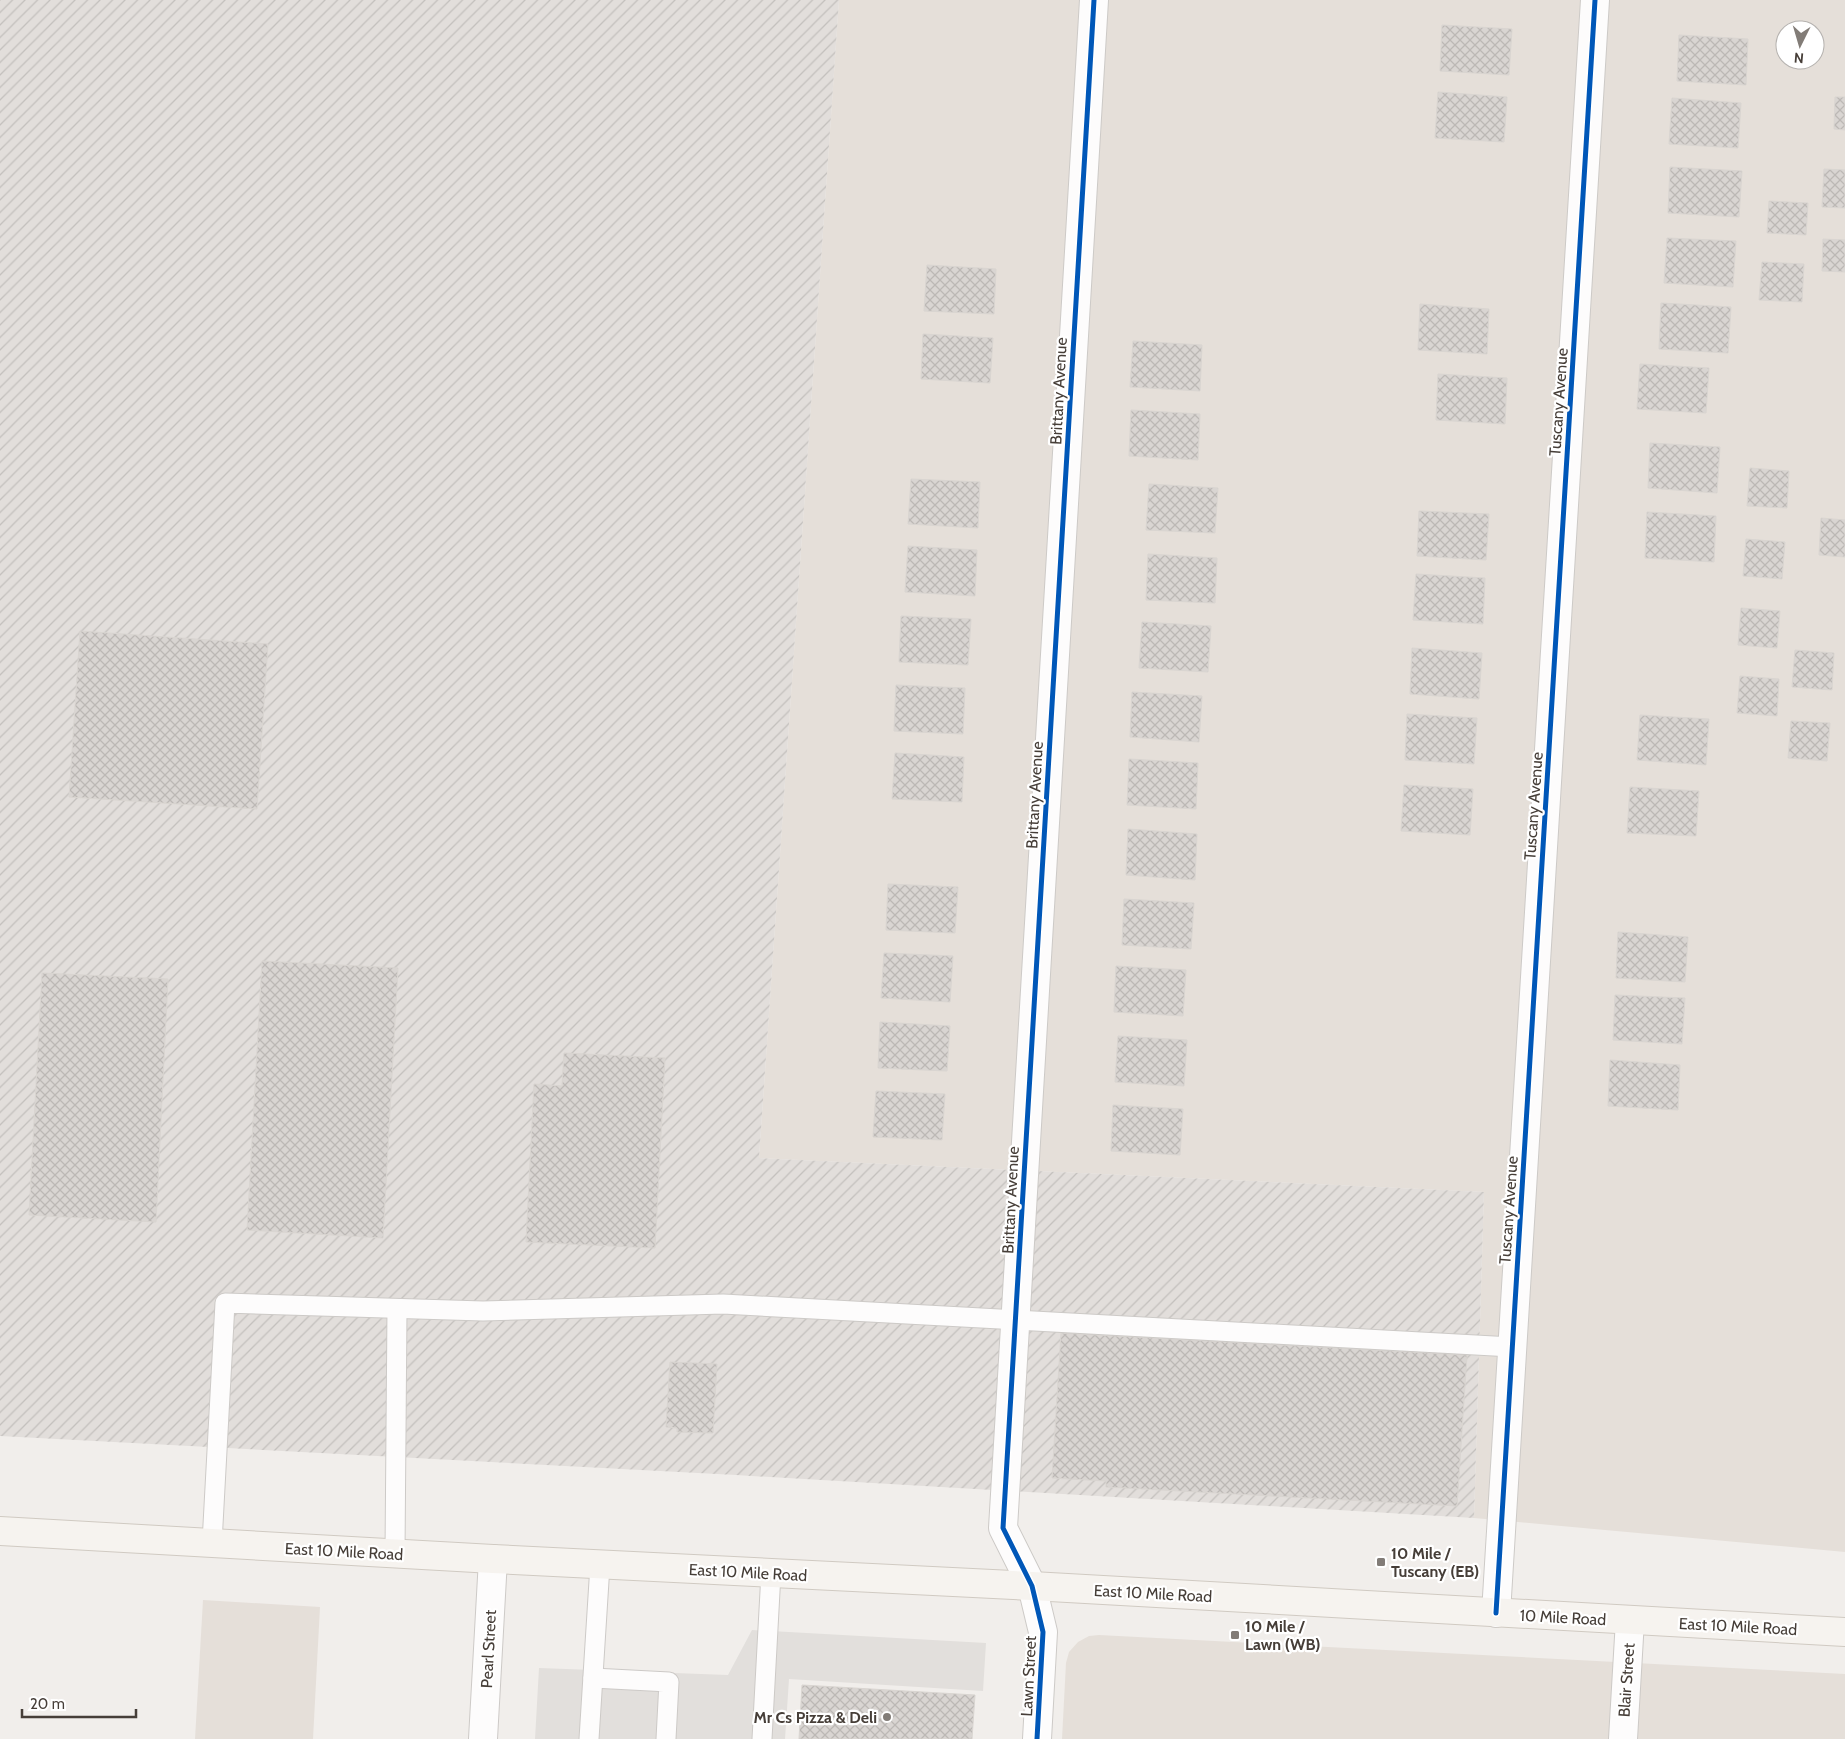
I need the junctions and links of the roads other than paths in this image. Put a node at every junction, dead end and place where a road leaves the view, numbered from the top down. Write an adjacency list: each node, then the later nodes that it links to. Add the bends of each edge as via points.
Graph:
1 (1094, 0): 4 (street, Brittany Avenue)
2 (1595, 0): 5 (street, Tuscany Avenue)
3 (397, 1309): 4 (lane, via 484,1311 722,1304); 7 (lane, via 225,1303); 8 (lane)
4 (1016, 1320): 5 (lane); 12 (street, Brittany Avenue, via 1004,1528)
5 (1512, 1347): 13 (street, Tuscany Avenue)
6 (0, 1531): 7 (main road, East 10 Mile Road)
7 (212, 1543): 8 (main road, East 10 Mile Road)
8 (395, 1553): 9 (main road, East 10 Mile Road)
9 (493, 1560): 10 (main road, East 10 Mile Road); 17 (street, Pearl Street)
10 (600, 1565): 11 (main road, East 10 Mile Road); 16 (lane)
11 (771, 1573): 12 (main road, East 10 Mile Road); 20 (lane)
12 (1032, 1586): 13 (main road, East 10 Mile Road); 21 (street, Lawn Street, via 1044,1632)
13 (1496, 1613): 14 (main road, 10 Mile Road)
14 (1630, 1620): 15 (main road, East 10 Mile Road); 22 (street, Blair Street)
15 (1845, 1632)
16 (594, 1678): 18 (lane); 19 (lane, via 669,1682)
17 (483, 1739)
18 (589, 1739)
19 (666, 1739)
20 (762, 1739)
21 (1037, 1739)
22 (1623, 1739)

